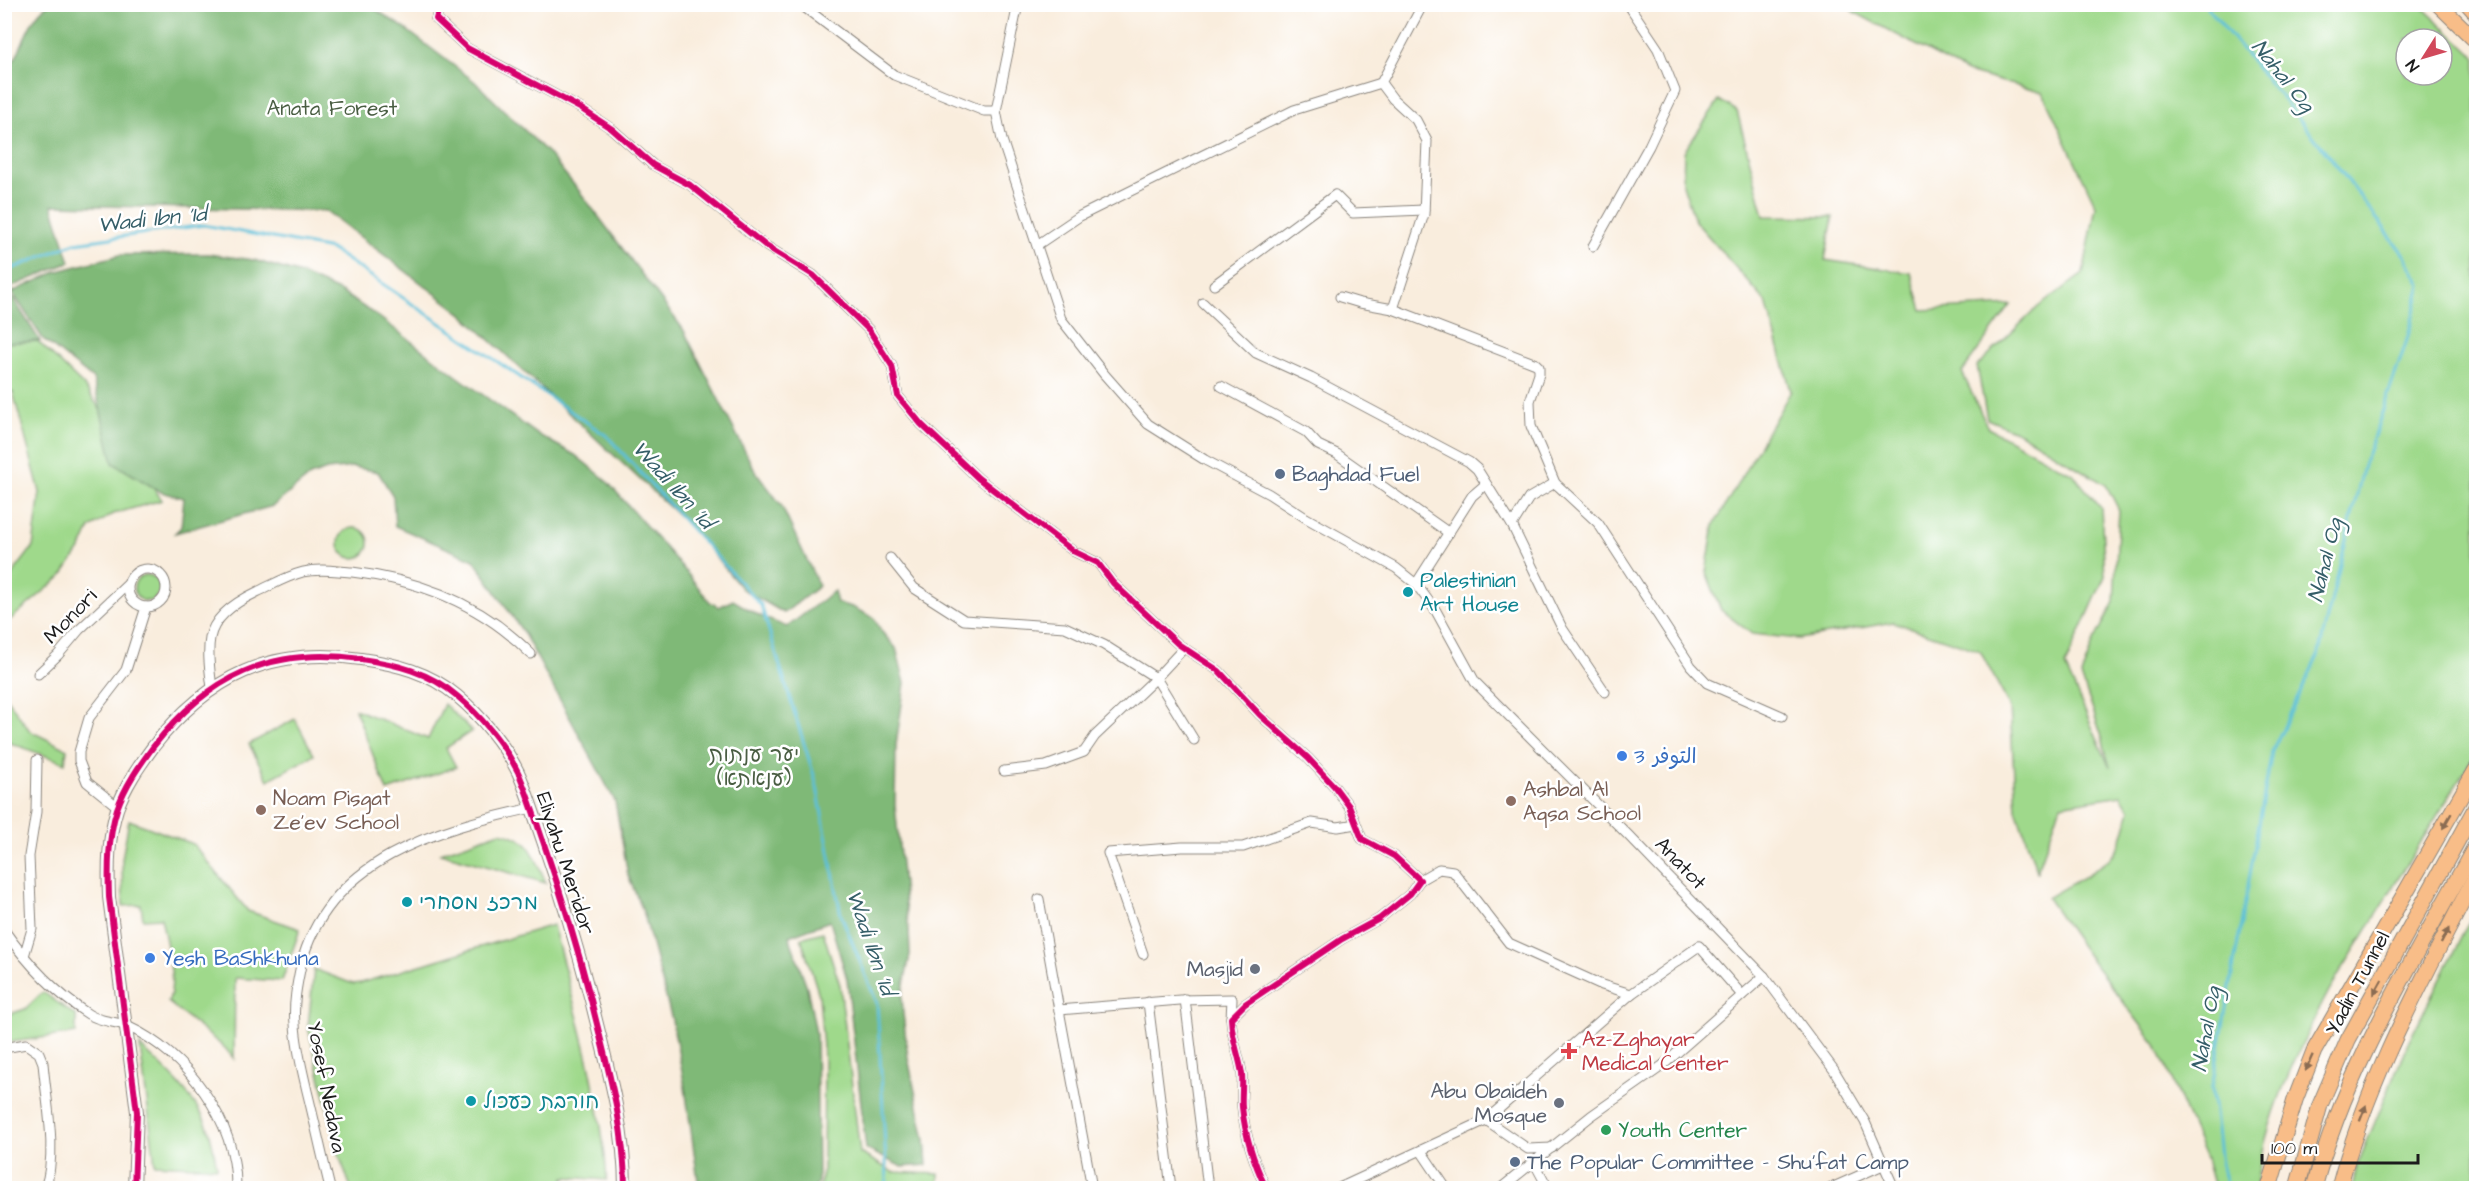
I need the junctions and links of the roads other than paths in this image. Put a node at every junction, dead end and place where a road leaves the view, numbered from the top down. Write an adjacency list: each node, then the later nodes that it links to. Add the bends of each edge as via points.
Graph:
1 (440, 4): 28 (street, via 436,19 467,48 580,108 612,129 653,165 690,185 766,246 813,274 869,330 892,366 898,396 947,451 1073,551 1098,563 1120,590)
2 (801, 4): 11 (street, via 894,75 984,111)
3 (1018, 4): 11 (street)
4 (1423, 4): 10 (street)
5 (1628, 4): 14 (street, via 1658,49 1676,91)
6 (2438, 4): 9 (highway)
7 (2468, 4): 8 (highway)
8 (2476, 13)
9 (2476, 41)
10 (1381, 83): 12 (street, via 1416,120 1427,141); 13 (street, via 1294,110 1080,216)
11 (996, 111): 13 (street, Anatot)
12 (1425, 210): 15 (street, via 1353,213 1335,195); 18 (street)
13 (1037, 244): 26 (street, Anatot, via 1061,320 1148,424 1396,568)
14 (1593, 246)
15 (1214, 285)
16 (1340, 297): 18 (street)
17 (1203, 303): 21 (street, via 1256,353 1469,462)
18 (1393, 309): 20 (street, via 1536,364 1539,374 1530,401 1531,426)
19 (1221, 386): 23 (street, via 1306,432 1318,445 1337,454)
20 (1555, 483): 22 (street, via 1529,498); 34 (street, via 1598,523 1691,666 1707,683)
21 (1486, 484): 22 (street); 23 (street, via 1472,496)
22 (1512, 525): 33 (street, via 1562,628)
23 (1449, 533): 26 (street)
24 (890, 558): 31 (street, via 914,588 964,620 1065,627 1104,645)
25 (129, 583): 27 (street, via 134,602); 27 (street, via 136,572 148,569 165,579 164,598 159,604); 30 (street, Monori)
26 (1416, 584): 50 (street, Anatot, via 1436,611 1475,682)
27 (146, 607): 39 (street, via 126,670 89,718 79,752 87,782)
28 (1184, 648): 31 (street); 42 (street, via 1220,670 1260,715 1308,758 1349,806)
29 (531, 654): 32 (street, via 500,625 427,588 379,575 326,569 304,571 252,594 218,619 210,638)
30 (38, 674)
31 (1156, 678): 35 (street); 38 (street, via 1095,736 1084,752 1046,766)
32 (212, 688): 39 (street, Eliyahu Meridor, via 165,732 130,780); 41 (street, Eliyahu Meridor, via 258,666 300,655 345,656 425,674 459,697 491,732 518,772)
33 (1605, 692)
34 (1782, 716)
35 (1194, 740)
36 (37, 760): 49 (street, via 30,856 32,929)
37 (2476, 770): 79 (highway, one-way to 79, via 2314,1051 2292,1109)
38 (1004, 771)
39 (118, 807): 57 (street, Eliyahu Meridor, via 108,868)
40 (2476, 807): 80 (highway, Yadin Tunnel, one-way to 80, via 2348,1040 2320,1105)
41 (532, 808): 67 (street, Yosef Nedava, via 424,839 388,856 338,894 317,922 299,974 295,1024); 68 (street, Eliyahu Meridor, via 571,929 616,1102)
42 (1356, 824): 45 (street, via 1362,839 1394,856); 48 (street, via 1338,827 1312,823 1243,847 1182,847 1108,854)
43 (2476, 845): 81 (highway, Yadin Tunnel, via 2361,1058 2337,1114)
44 (2476, 875): 82 (highway, one-way to 44, via 2362,1114 2397,1031)
45 (1420, 880): 51 (street, via 1439,869 1453,871 1509,944); 56 (street, via 1410,894 1379,919 1341,939 1245,1004)
46 (1039, 899): 55 (street)
47 (4, 930): 49 (street)
48 (1143, 954)
49 (24, 956): 57 (street, via 56,990 91,1016)
50 (1764, 976): 52 (street); 63 (street, Anatot, via 1834,1070 1865,1122)
51 (1631, 994): 52 (street, via 1699,945); 59 (street)
52 (1742, 995): 60 (street, via 1662,1066)
53 (1185, 999): 54 (street); 56 (street, via 1232,999); 71 (street)
54 (1148, 1002): 55 (street); 70 (street)
55 (1059, 1010): 69 (street)
56 (1231, 1018): 72 (street, via 1242,1074 1246,1129)
57 (125, 1025): 65 (street, Eliyahu Meridor, via 136,1112); 66 (street, via 166,1052 210,1102 232,1151)
58 (4, 1048): 64 (street, via 26,1044 39,1053 43,1063 51,1154)
59 (1486, 1120): 60 (street, via 1528,1149); 61 (street)
60 (1552, 1148): 62 (street)
61 (1421, 1151): 73 (street); 74 (street)
62 (1534, 1162): 75 (street); 76 (street)
63 (1883, 1165): 77 (street); 78 (street, Anatot)
64 (45, 1188)
65 (134, 1188)
66 (236, 1188)
67 (330, 1188)
68 (625, 1188)
69 (1092, 1188)
70 (1171, 1188)
71 (1208, 1188)
72 (1266, 1188)
73 (1339, 1188)
74 (1446, 1188)
75 (1501, 1188)
76 (1548, 1188)
77 (1831, 1188)
78 (1894, 1188)
79 (2270, 1188)
80 (2297, 1188)
81 (2314, 1188)
82 (2339, 1188)

